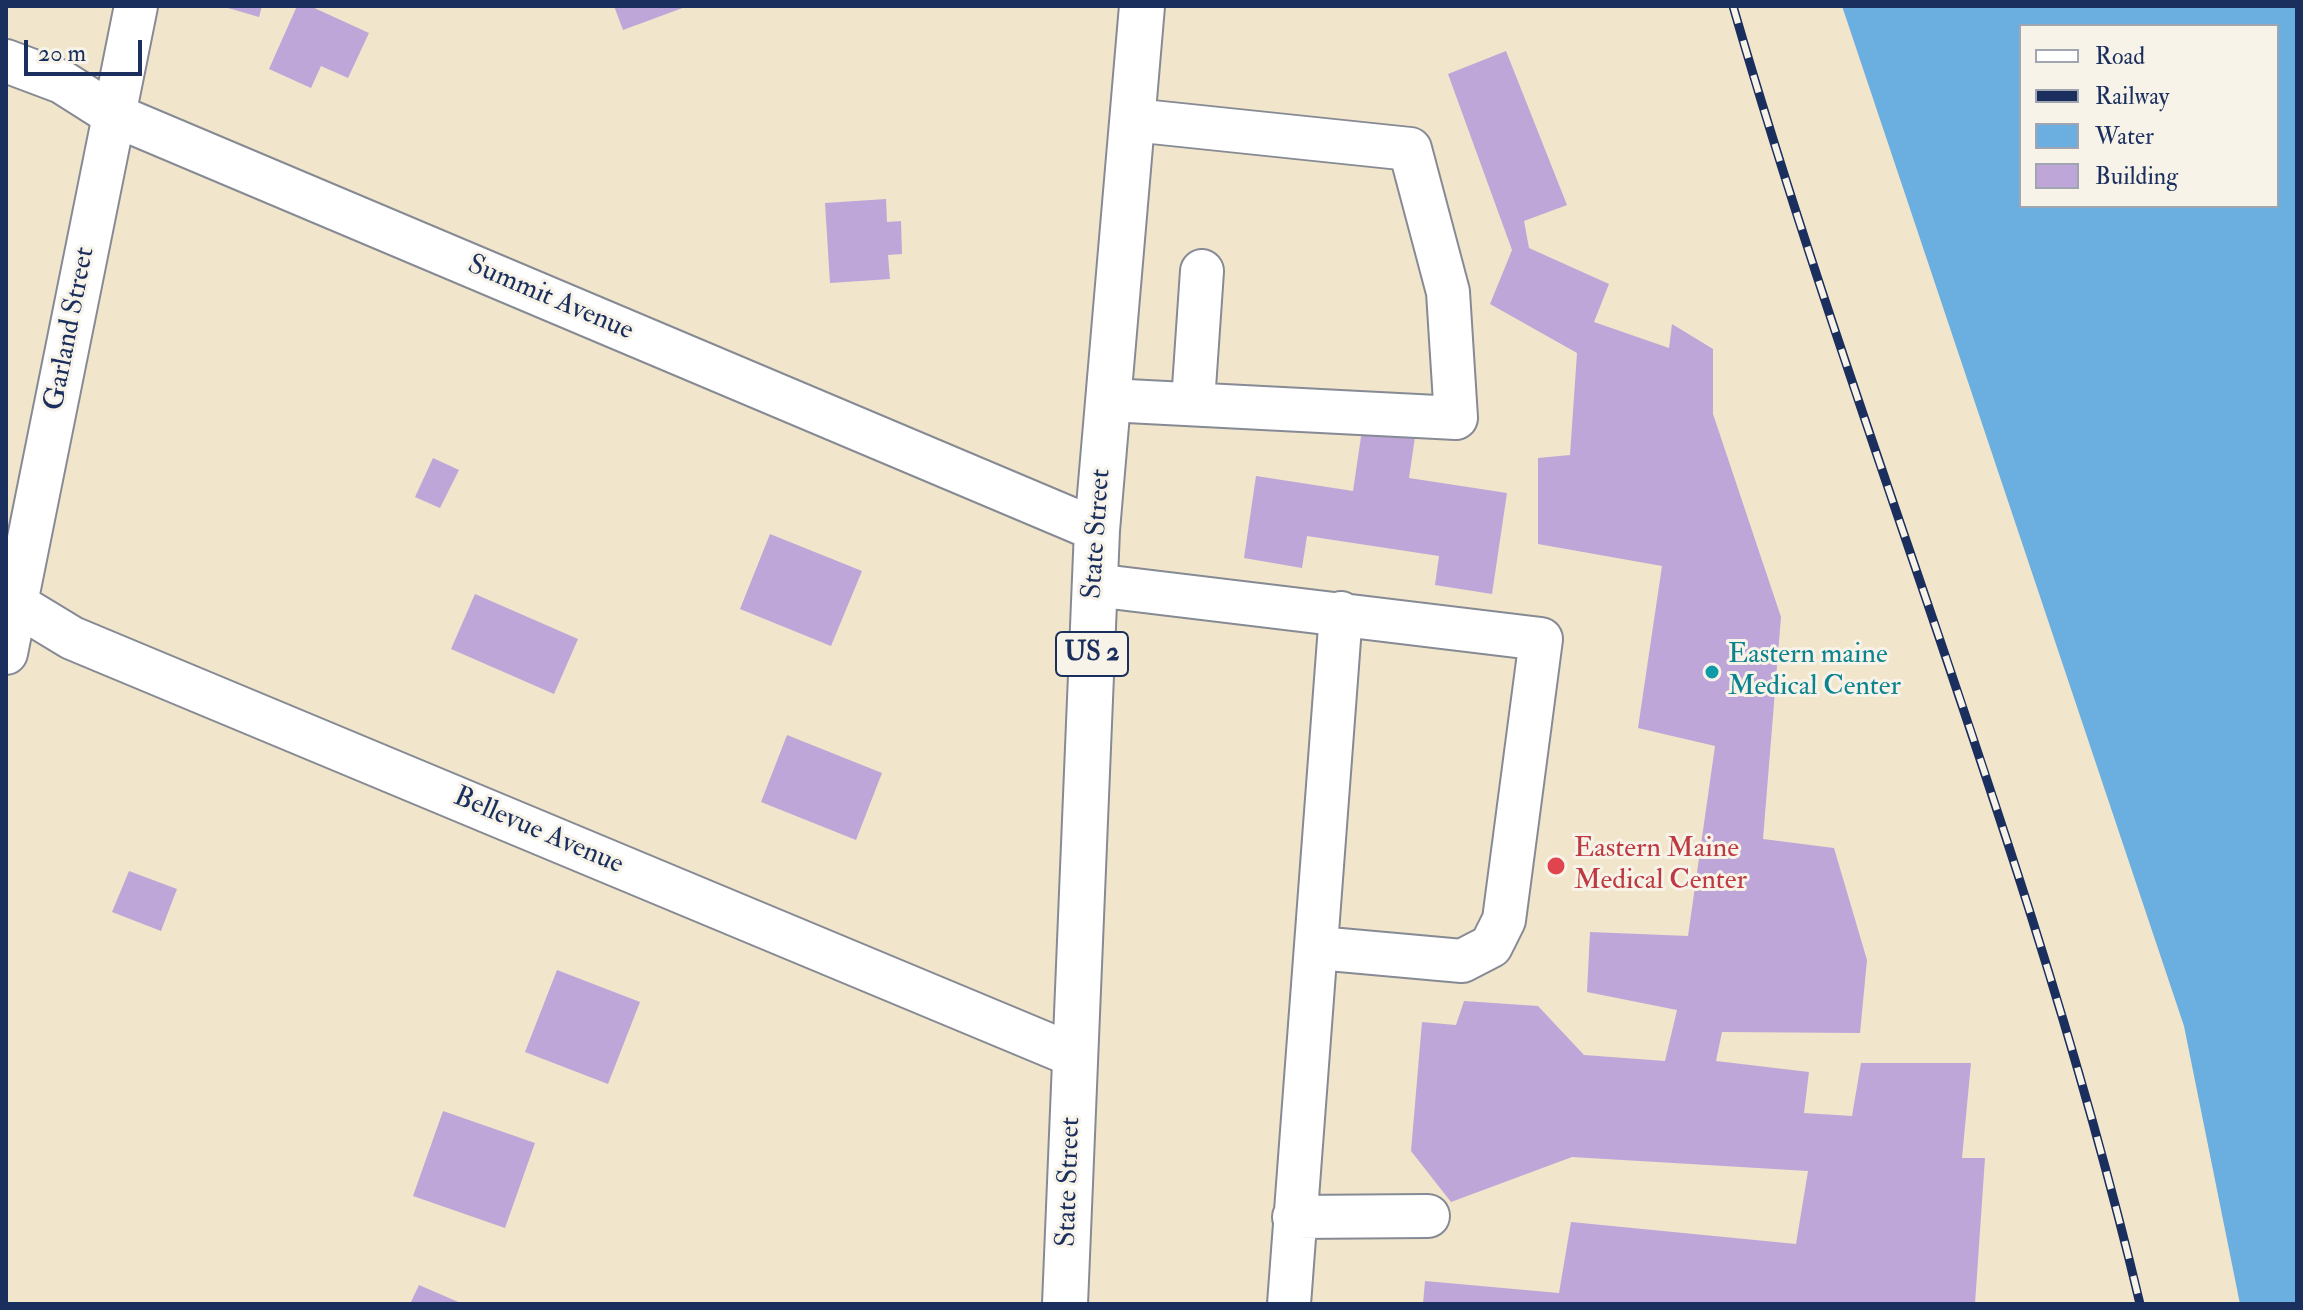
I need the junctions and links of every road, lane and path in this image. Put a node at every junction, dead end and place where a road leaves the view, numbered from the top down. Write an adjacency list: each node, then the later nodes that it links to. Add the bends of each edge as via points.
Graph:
1 (136, 6): 4 (street, Garland Street)
2 (1142, 6): 5 (main road, State Street / US 2)
3 (6, 61): 4 (street, Summit Avenue, via 62,82)
4 (114, 115): 9 (street, Summit Avenue); 11 (street, Garland Street)
5 (1133, 120): 7 (main road, State Street / US 2); 8 (street, via 1410,149 1448,292 1456,418)
6 (1202, 271): 8 (street)
7 (1108, 400): 8 (street); 9 (main road, State Street / US 2)
8 (1193, 402)
9 (1097, 530): 10 (main road, State Street / US 2)
10 (1094, 585): 12 (street); 15 (main road, State Street / US 2)
11 (11, 601): 13 (street, Garland Street); 15 (street, Bellevue Avenue, via 72,638)
12 (1341, 613): 14 (street); 14 (street, via 1541,639 1504,920 1491,946 1462,961)
13 (6, 653)
14 (1318, 948): 17 (street)
15 (1075, 1056): 18 (main road, State Street / US 2)
16 (1428, 1216): 17 (street)
17 (1294, 1217): 19 (street)
18 (1065, 1304)
19 (1289, 1304)

